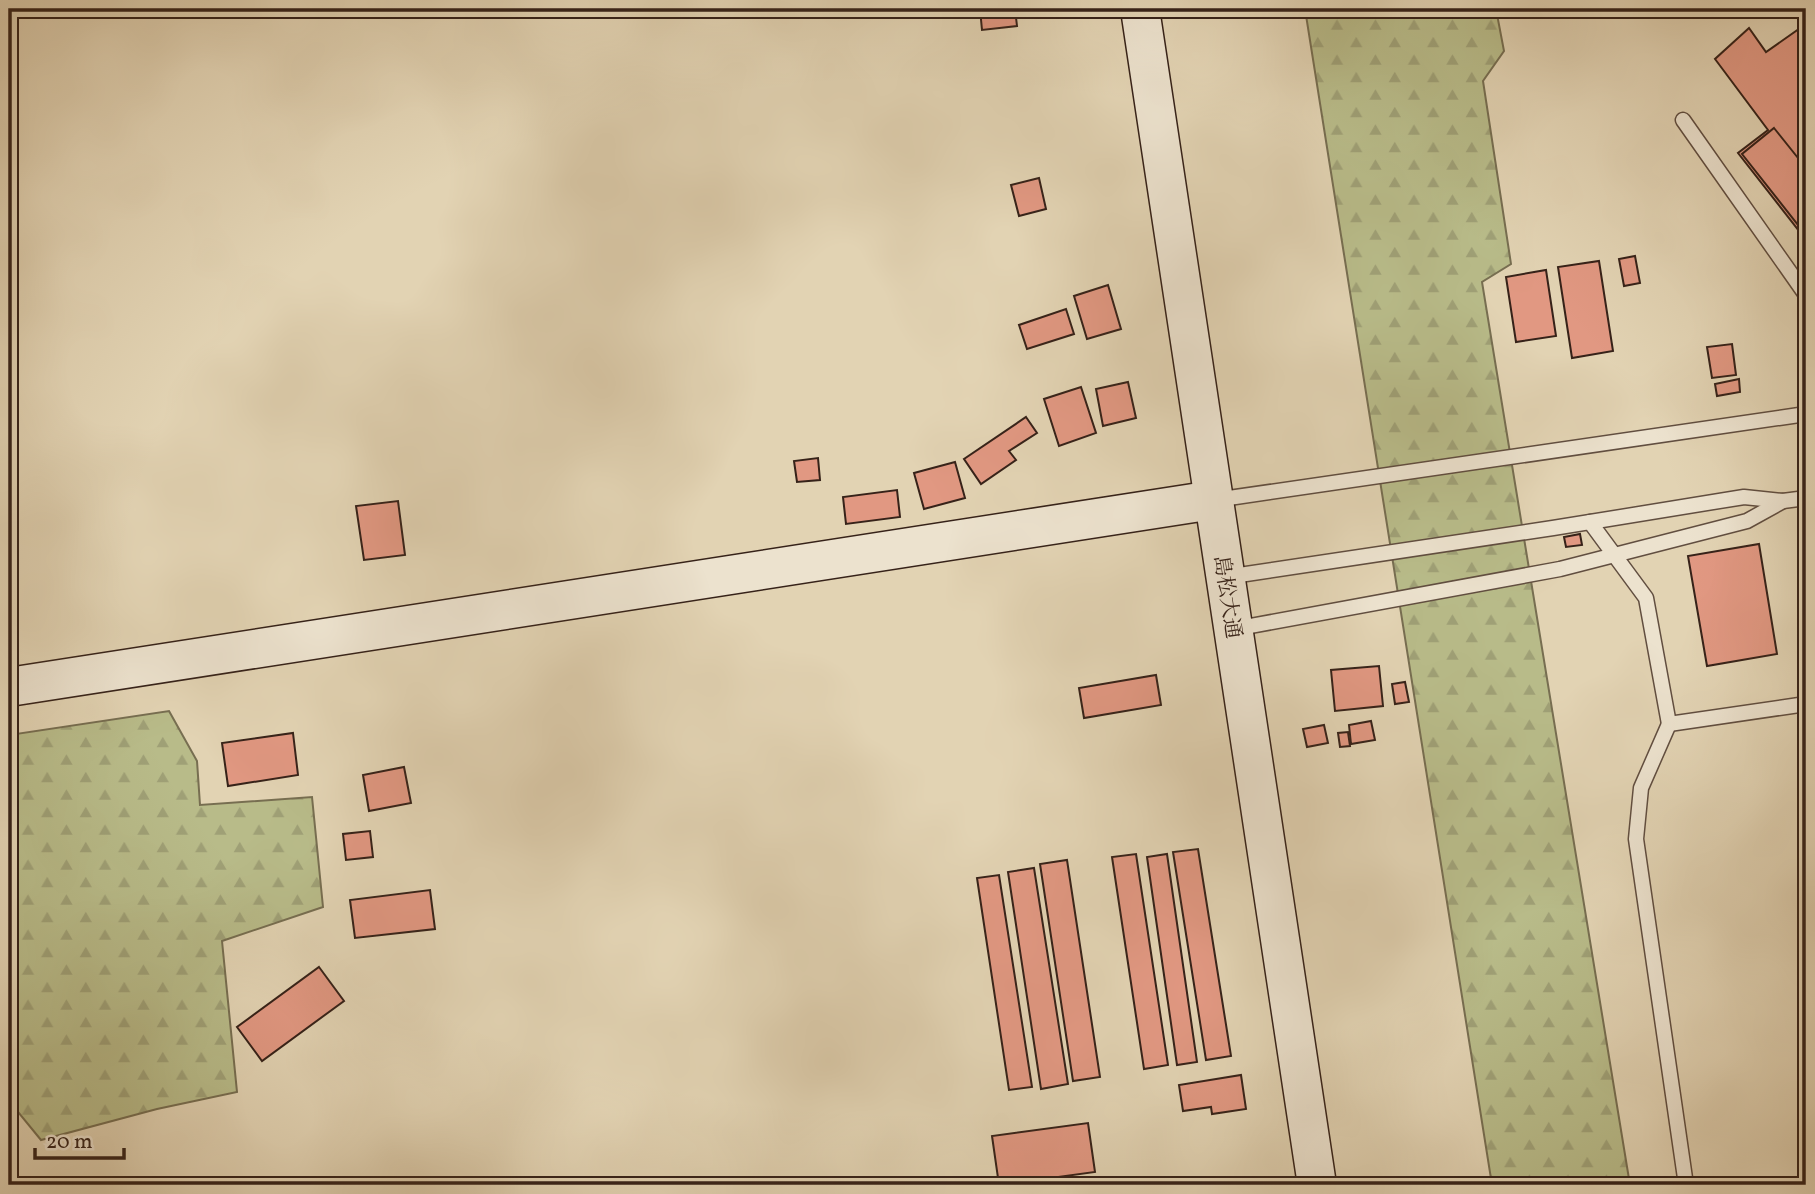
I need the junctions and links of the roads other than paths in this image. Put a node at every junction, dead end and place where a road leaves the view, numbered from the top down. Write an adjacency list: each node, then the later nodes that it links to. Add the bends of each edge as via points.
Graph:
1 (1140, 9): 6 (street, 島松大通)
2 (1684, 120): 3 (lane)
3 (1806, 295)
4 (1806, 414): 6 (lane)
5 (1806, 498): 7 (lane)
6 (1213, 500): 10 (street, 島松大通); 12 (street)
7 (1783, 500): 8 (lane, via 1744,497); 9 (lane, via 1746,521)
8 (1590, 522): 9 (lane); 10 (lane)
9 (1615, 555): 11 (lane); 14 (lane, via 1646,598)
10 (1224, 577): 11 (street, 島松大通)
11 (1233, 630): 15 (street, 島松大通)
12 (9, 687)
13 (1806, 704): 14 (lane)
14 (1669, 724): 16 (lane, via 1641,788 1636,839)
15 (1317, 1185)
16 (1686, 1185)

